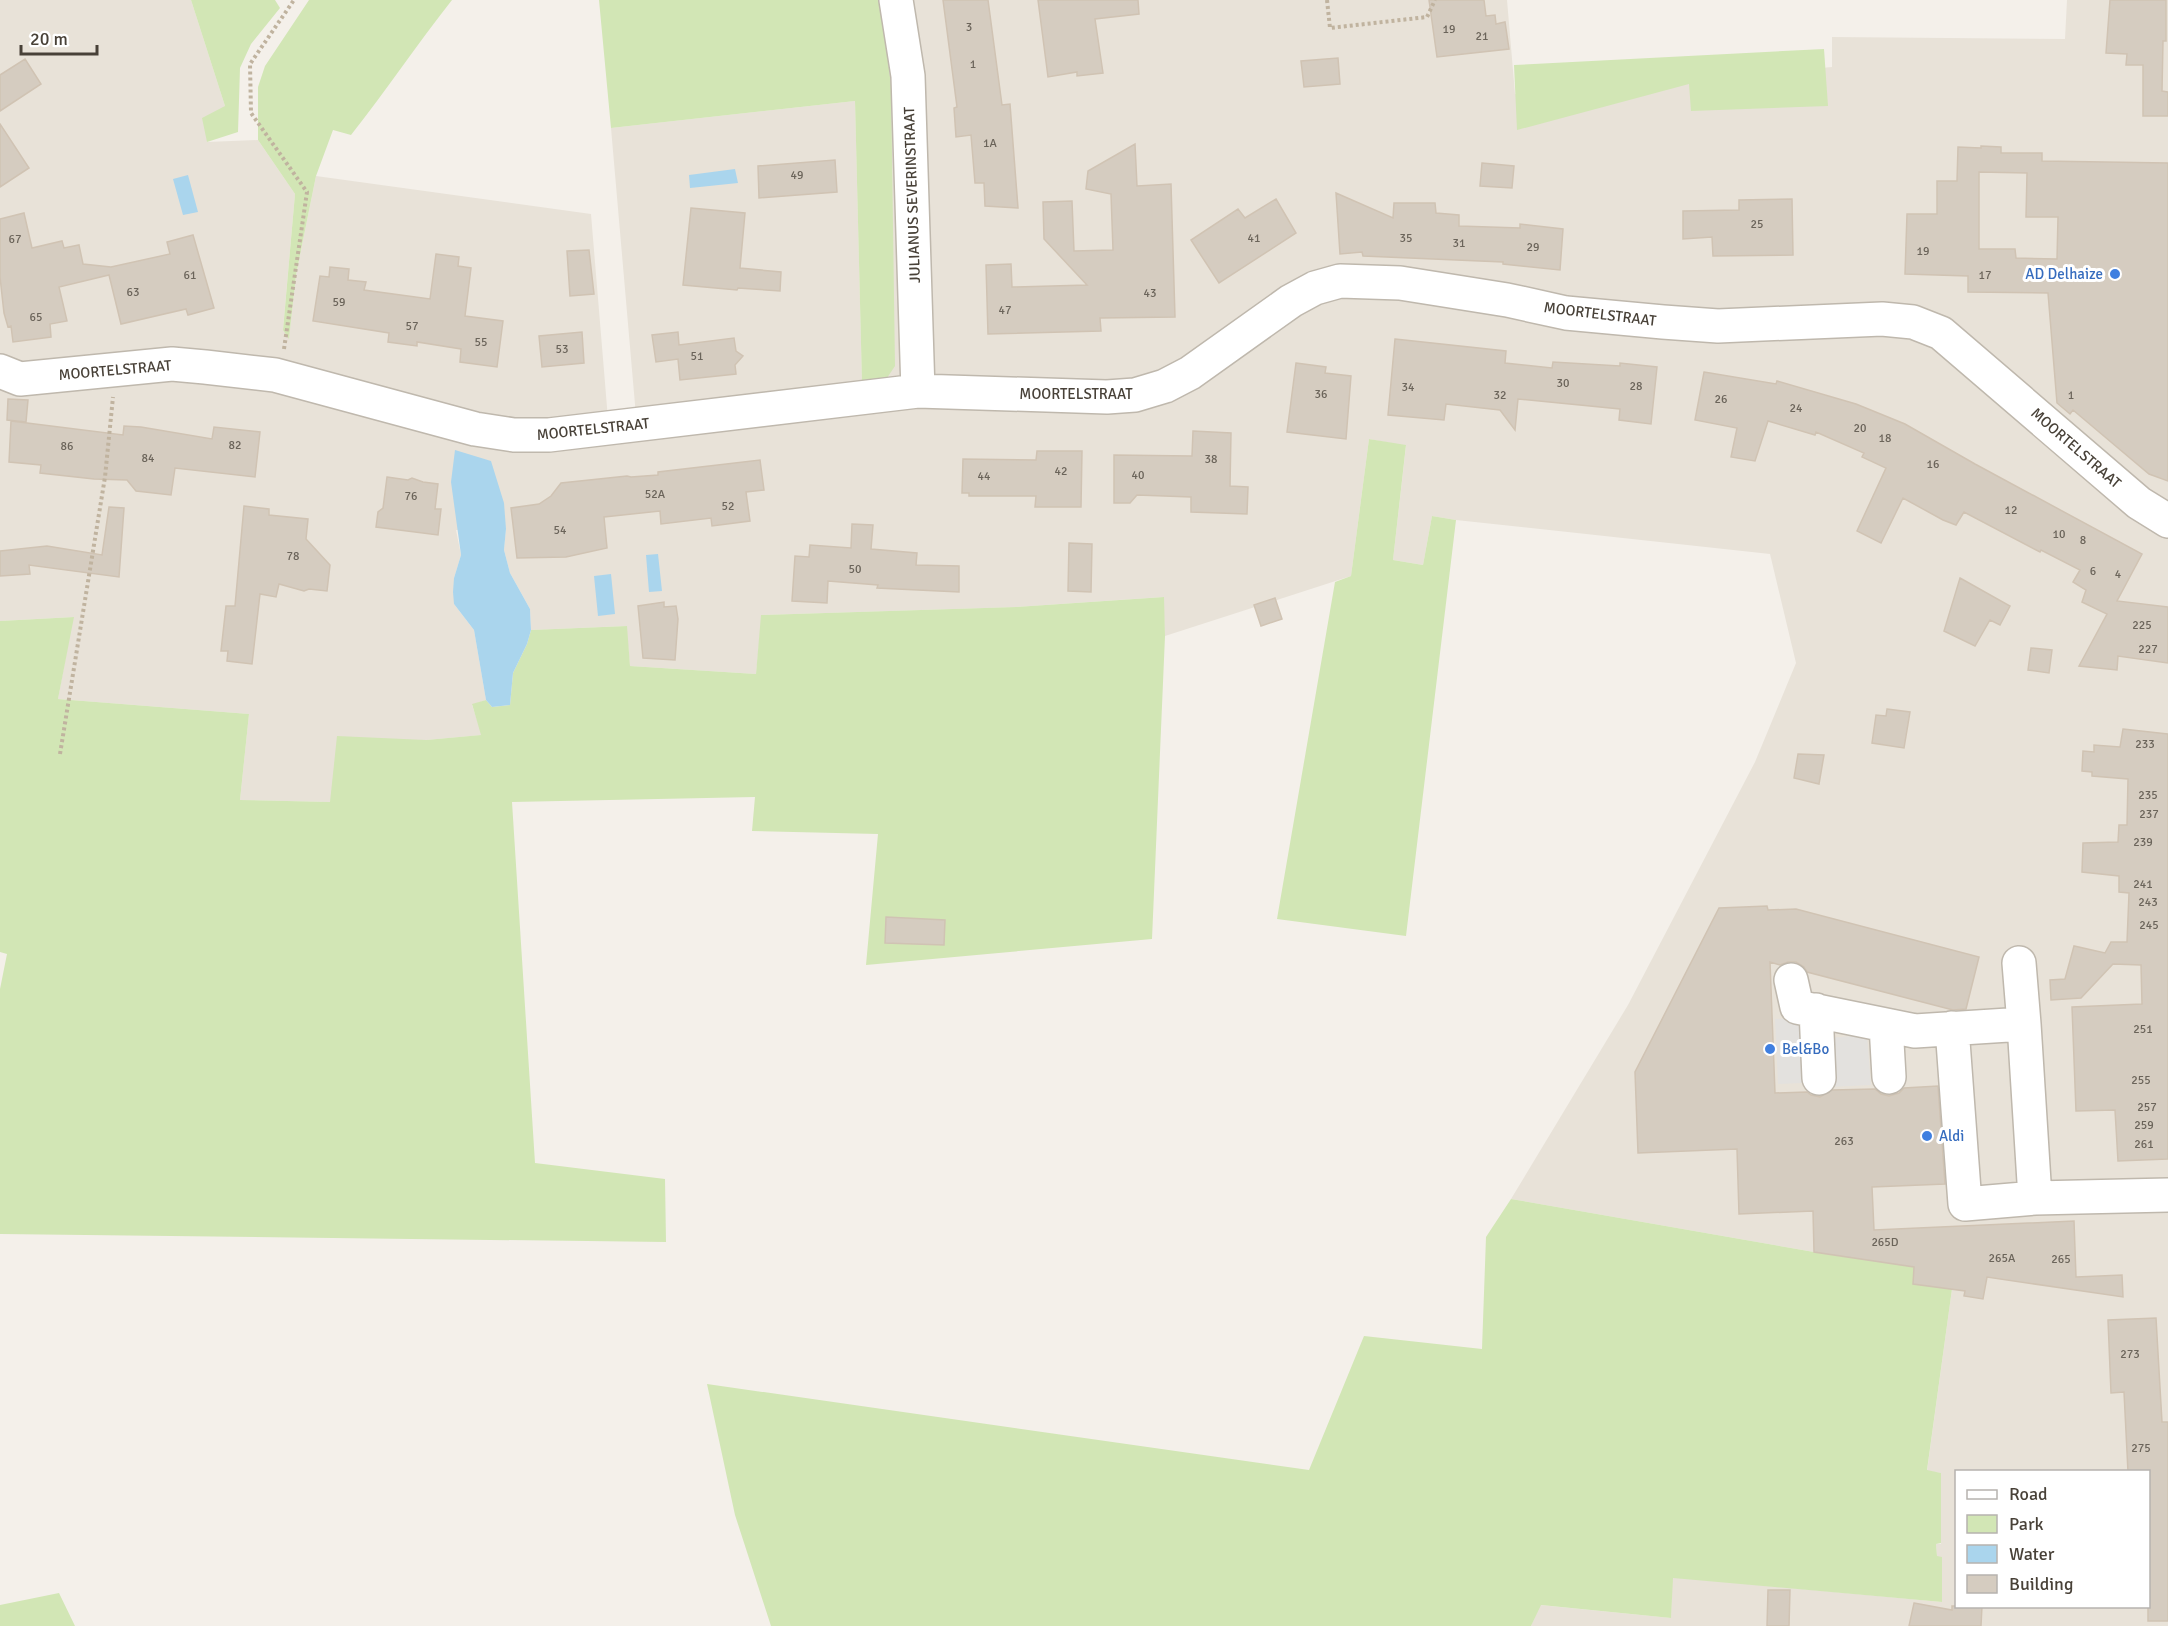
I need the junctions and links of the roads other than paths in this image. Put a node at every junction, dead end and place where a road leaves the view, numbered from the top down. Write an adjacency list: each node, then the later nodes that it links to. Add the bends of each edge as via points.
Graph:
1 (897, 0): 3 (street, JULIANUS SEVERINSTRAAT, via 908,76)
2 (0, 371): 3 (street, MOORTELSTRAAT, via 20,379 172,364 275,375 475,429 514,435 549,435)
3 (918, 391): 4 (street, MOORTELSTRAAT, via 1135,395 1190,374 1292,301 1315,288 1340,282 1400,283 1566,312 1696,325 1882,319 1913,322 1941,333 2139,502)
4 (2168, 521)
5 (2019, 963): 8 (street)
6 (1791, 980): 7 (street, via 1797,1007)
7 (1816, 1010): 9 (street); 12 (street)
8 (2024, 1024): 10 (street); 14 (street)
9 (1886, 1025): 10 (street, via 1915,1031); 11 (street)
10 (1952, 1028): 14 (street, via 1965,1204)
11 (1889, 1077)
12 (1819, 1078)
13 (2168, 1196): 14 (street)
14 (2035, 1198)

